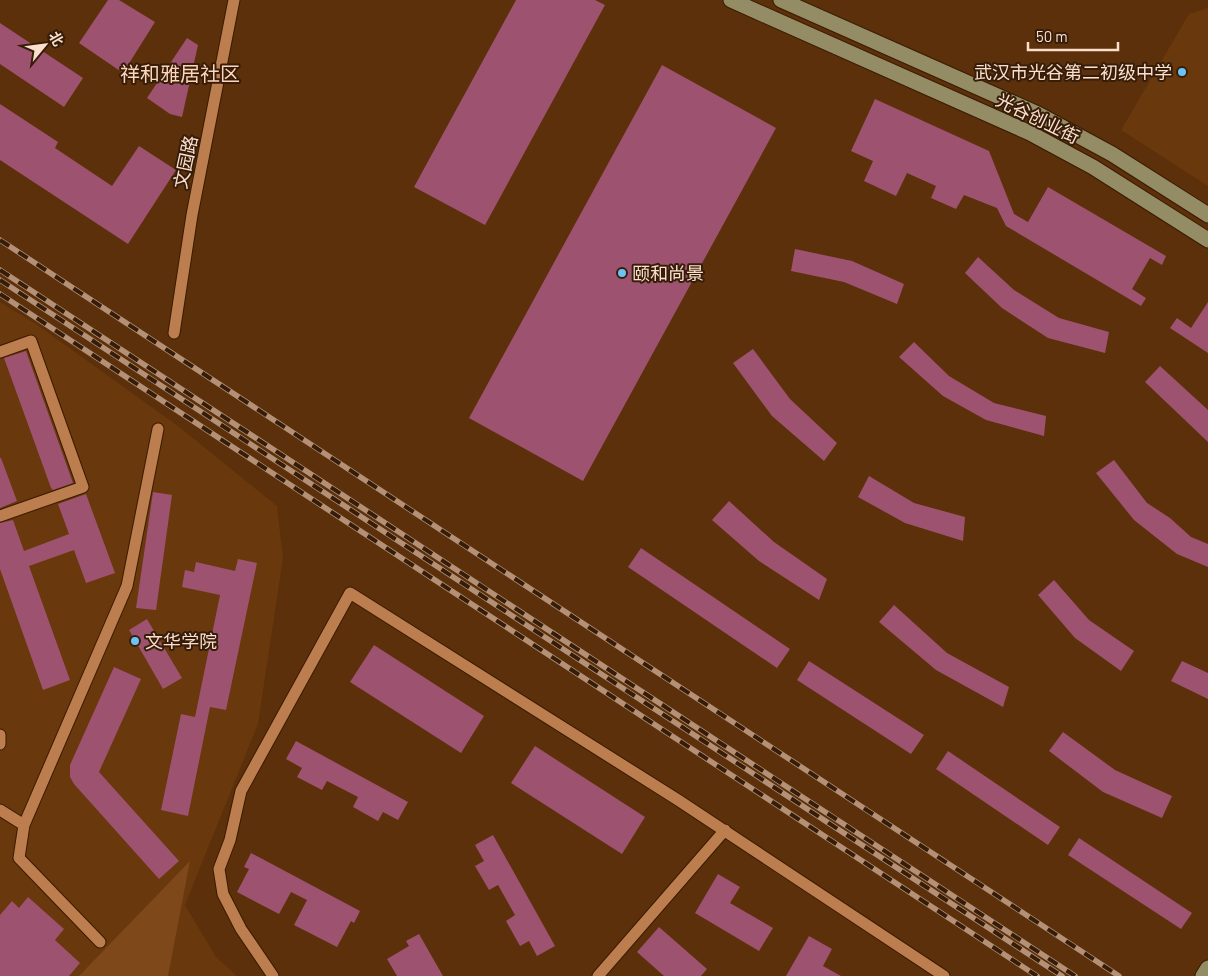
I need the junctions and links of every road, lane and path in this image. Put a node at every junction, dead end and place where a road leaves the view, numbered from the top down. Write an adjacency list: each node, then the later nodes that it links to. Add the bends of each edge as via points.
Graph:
1 (234, 0): 6 (street, 文园路, via 192,215)
2 (731, 0): 5 (main road, 光谷创业街, via 1030,133 1093,166)
3 (781, 0): 4 (main road, 光谷创业街, via 1038,114 1112,154)
4 (1208, 214)
5 (1208, 240)
6 (174, 333)
7 (0, 352): 9 (street, via 31,341 83,487)
8 (158, 429): 13 (street, via 127,586)
9 (0, 516)
10 (0, 735): 11 (street)
11 (0, 744)
12 (0, 810): 13 (street)
13 (24, 826): 15 (street, via 19,858)
14 (725, 830): 17 (street, via 350,593 241,791 230,840 219,869 223,894 241,929); 18 (street); 19 (street)
15 (100, 942)
16 (1208, 968): 20 (main road)
17 (273, 976)
18 (598, 976)
19 (944, 976)
20 (1202, 976)

